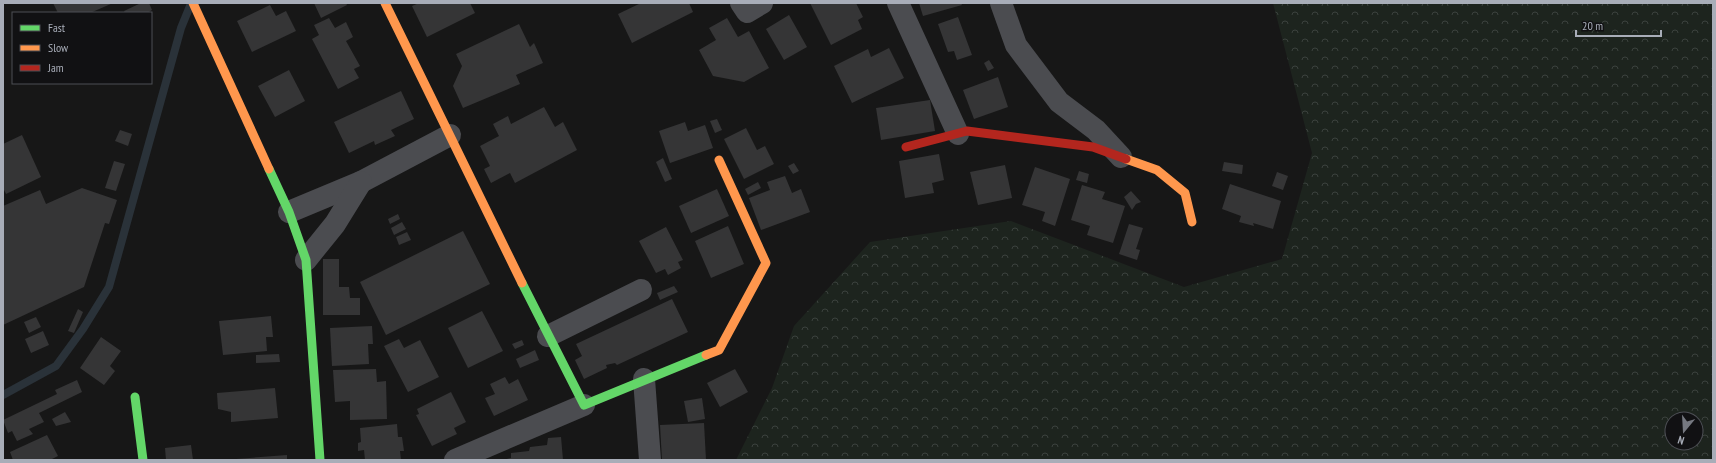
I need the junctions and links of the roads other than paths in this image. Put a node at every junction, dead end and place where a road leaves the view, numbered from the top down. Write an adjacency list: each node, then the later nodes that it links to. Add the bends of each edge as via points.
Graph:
1 (385, 3): 8 (street)
2 (741, 3): 3 (street, via 747,12)
3 (762, 3)
4 (898, 3): 7 (street)
5 (1001, 3): 10 (street, via 1016,45 1059,102 1096,130)
6 (195, 6): 13 (street)
7 (958, 134): 9 (street); 10 (street, via 967,131 1093,147)
8 (450, 135): 12 (street); 17 (street)
9 (906, 147)
10 (1121, 157): 14 (street, via 1158,170 1186,193)
11 (719, 160): 18 (street, via 766,263 719,350)
12 (361, 182): 13 (street); 15 (street, via 335,224)
13 (288, 212): 15 (street)
14 (1192, 222)
15 (306, 260): 23 (street)
16 (641, 290): 17 (street)
17 (548, 336): 20 (street)
18 (644, 379): 20 (street); 25 (street)
19 (135, 397): 22 (street)
20 (584, 406): 21 (street)
21 (477, 455): 24 (street)
22 (143, 460)
23 (320, 460)
24 (455, 460)
25 (650, 460)

